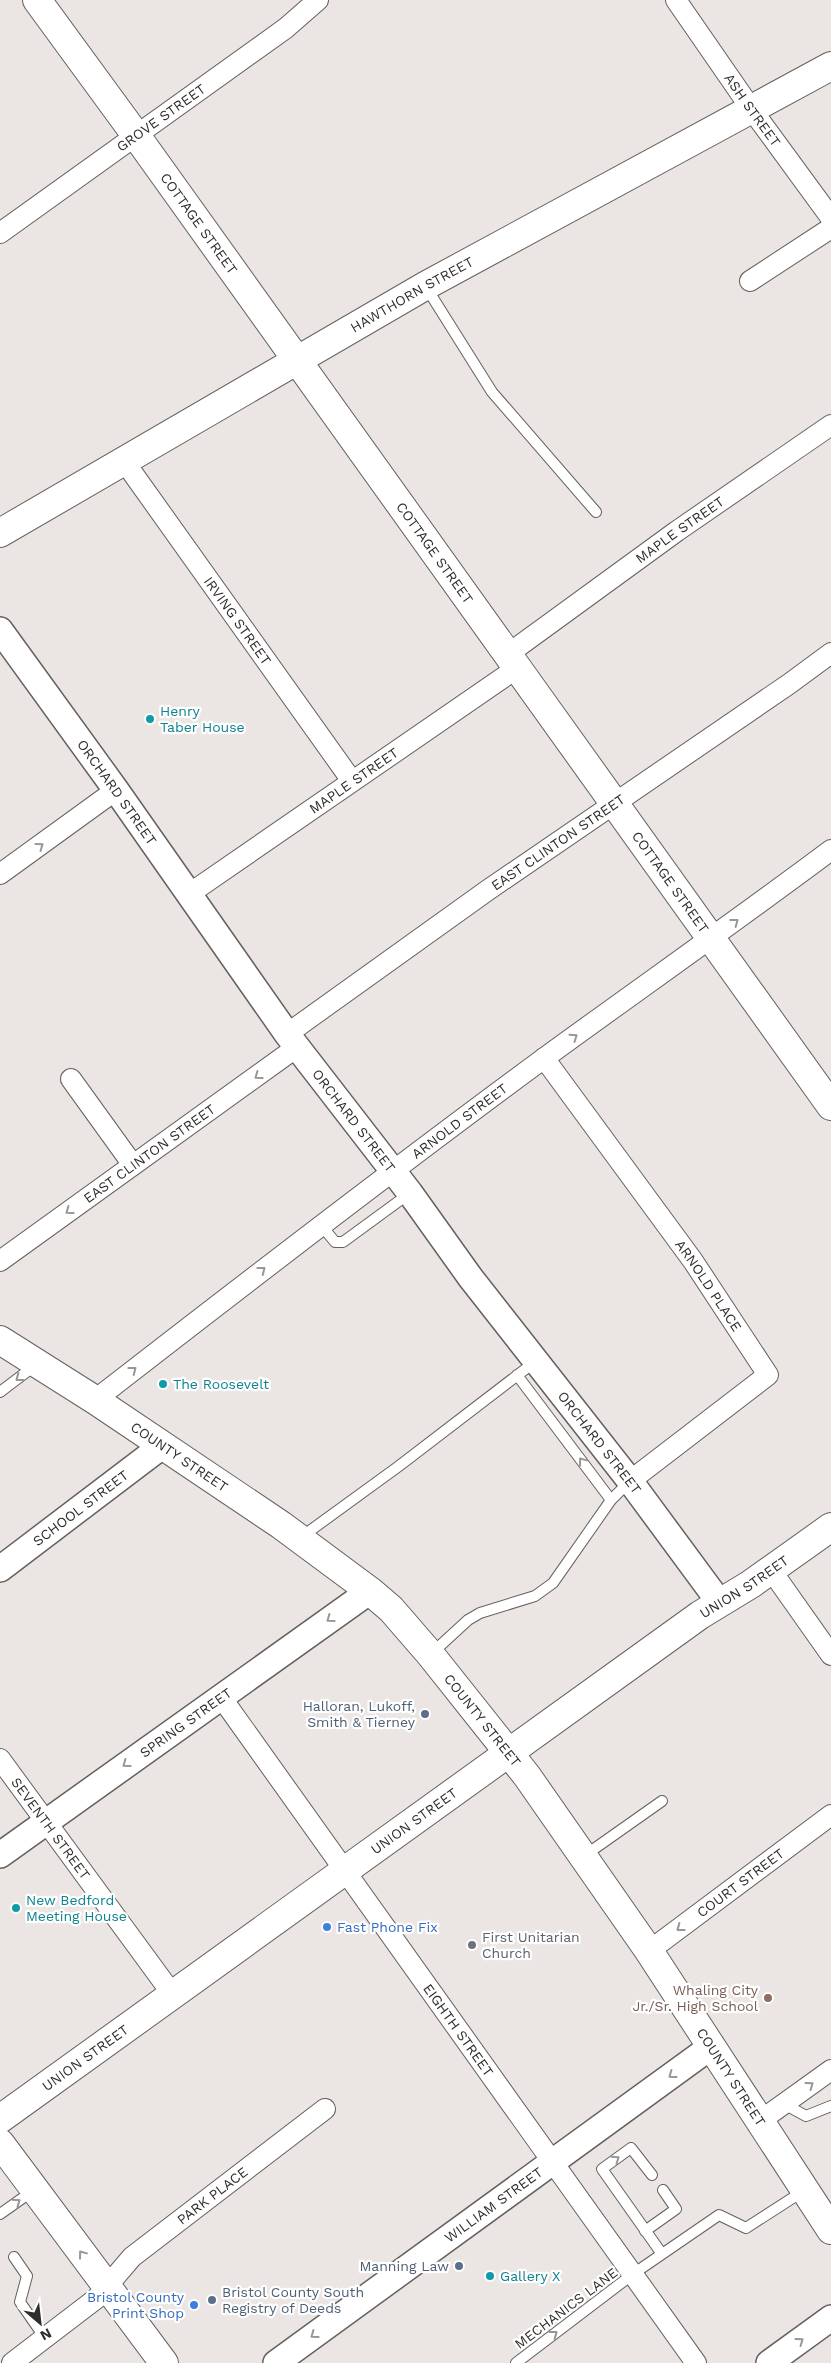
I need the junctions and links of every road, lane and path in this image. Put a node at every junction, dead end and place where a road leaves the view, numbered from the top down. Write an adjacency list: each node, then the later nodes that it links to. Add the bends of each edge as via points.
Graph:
1 (37, 0): 6 (main road, COTTAGE STREET)
2 (318, 0): 6 (street, GROVE STREET, via 286,28)
3 (676, 0): 5 (street, ASH STREET)
4 (831, 66): 5 (main road, HAWTHORN STREET)
5 (752, 110): 7 (street, ASH STREET); 11 (main road, HAWTHORN STREET)
6 (135, 134): 9 (street, GROVE STREET); 12 (main road, COTTAGE STREET)
7 (831, 218)
8 (831, 228): 10 (street)
9 (0, 232)
10 (750, 281)
11 (425, 286): 12 (main road, HAWTHORN STREET); 15 (lane, via 492,392)
12 (297, 360): 14 (main road, HAWTHORN STREET); 19 (main road, COTTAGE STREET)
13 (831, 425): 19 (street, MAPLE STREET, via 677,531)
14 (124, 461): 16 (main road, HAWTHORN STREET); 20 (street, IRVING STREET)
15 (596, 512)
16 (0, 533)
17 (0, 630): 21 (street, ORCHARD STREET)
18 (831, 653): 22 (street, EAST CLINTON STREET)
19 (513, 661): 20 (street, MAPLE STREET); 22 (main road, COTTAGE STREET)
20 (352, 781): 25 (street, MAPLE STREET)
21 (116, 790): 24 (street, one-way to 21); 25 (street, ORCHARD STREET)
22 (615, 803): 26 (main road, COTTAGE STREET); 27 (street, EAST CLINTON STREET, via 488,890)
23 (831, 850): 26 (street, ARNOLD STREET, one-way to 23)
24 (0, 874)
25 (189, 894): 27 (street, ORCHARD STREET)
26 (712, 939): 28 (street, ARNOLD STREET, one-way to 26); 30 (main road, COTTAGE STREET)
27 (292, 1041): 31 (street, EAST CLINTON STREET, one-way to 31); 32 (street, ORCHARD STREET)
28 (544, 1058): 32 (street, ARNOLD STREET); 42 (street, ARNOLD PLACE, via 692,1261 768,1375)
29 (71, 1080): 31 (street)
30 (831, 1106)
31 (133, 1165): 35 (street, EAST CLINTON STREET, one-way to 35)
32 (392, 1172): 33 (street, ORCHARD STREET); 34 (street, ARNOLD STREET)
33 (410, 1193): 34 (lane, via 343,1242 335,1242); 38 (street, ORCHARD STREET, via 470,1277)
34 (321, 1225): 40 (street, ARNOLD STREET, one-way to 34)
35 (0, 1261)
36 (0, 1340): 37 (main road, COUNTY STREET)
37 (38, 1364): 39 (lane, one-way to 39); 40 (main road, COUNTY STREET)
38 (527, 1368): 42 (street, ORCHARD STREET); 43 (lane, one-way to 38); 45 (lane)
39 (0, 1392)
40 (95, 1400): 41 (main road, COUNTY STREET)
41 (162, 1446): 45 (main road, COUNTY STREET); 46 (street, SCHOOL STREET)
42 (630, 1481): 43 (lane); 49 (street, ORCHARD STREET)
43 (611, 1500): 50 (lane, via 553,1583 535,1596 480,1613)
44 (831, 1526): 47 (main road, UNION STREET)
45 (299, 1538): 48 (main road, COUNTY STREET)
46 (0, 1569)
47 (771, 1570): 49 (main road, UNION STREET); 51 (street)
48 (370, 1591): 50 (main road, COUNTY STREET, via 391,1609); 52 (street, SPRING STREET, one-way to 52)
49 (720, 1603): 53 (main road, UNION STREET)
50 (430, 1654): 53 (main road, COUNTY STREET)
51 (831, 1655)
52 (221, 1697): 57 (street, SPRING STREET, one-way to 57); 60 (street, EIGHTH STREET)
53 (508, 1753): 59 (main road, COUNTY STREET); 60 (main road, UNION STREET)
54 (0, 1759): 57 (street, SEVENTH STREET)
55 (662, 1801): 59 (lane)
56 (831, 1815): 61 (street, COURT STREET, one-way to 61)
57 (47, 1821): 58 (street, SPRING STREET); 62 (street, SEVENTH STREET)
58 (0, 1855)
59 (584, 1856): 61 (main road, COUNTY STREET)
60 (346, 1871): 62 (main road, UNION STREET); 71 (street, EIGHTH STREET)
61 (648, 1951): 63 (main road, COUNTY STREET)
62 (173, 1995): 68 (main road, UNION STREET)
63 (712, 2046): 69 (main road, COUNTY STREET); 71 (street, WILLIAM STREET, one-way to 71)
64 (831, 2070): 65 (street, one-way to 64)
65 (784, 2104): 66 (lane, via 806,2116); 69 (street)
66 (831, 2106)
67 (325, 2109): 82 (street, PARK PLACE, via 132,2257)
68 (0, 2119)
69 (760, 2121): 75 (main road, COUNTY STREET)
70 (0, 2143): 73 (main road)
71 (554, 2161): 81 (street, EIGHTH STREET); 87 (street, WILLIAM STREET, one-way to 87)
72 (652, 2176): 78 (lane, one-way to 72, via 602,2169 631,2148)
73 (34, 2190): 76 (lane, one-way to 73); 82 (main road, one-way to 73)
74 (663, 2190): 78 (lane, via 676,2209)
75 (805, 2190): 77 (main road, COUNTY STREET); 79 (lane, MECHANICS LANE, via 746,2228 719,2215)
76 (0, 2214)
77 (831, 2230)
78 (645, 2231): 79 (lane)
79 (662, 2254): 81 (lane, MECHANICS LANE)
80 (14, 2257): 84 (lane, via 27,2276 20,2302)
81 (633, 2274): 88 (lane, MECHANICS LANE, one-way to 81); 89 (street, EIGHTH STREET)
82 (107, 2287): 84 (street, PARK PLACE); 86 (main road)
83 (831, 2318): 90 (street, one-way to 83)
84 (45, 2338): 85 (street, PARK PLACE)
85 (12, 2363)
86 (164, 2363)
87 (276, 2363)
88 (516, 2363)
89 (696, 2363)
90 (769, 2363)

